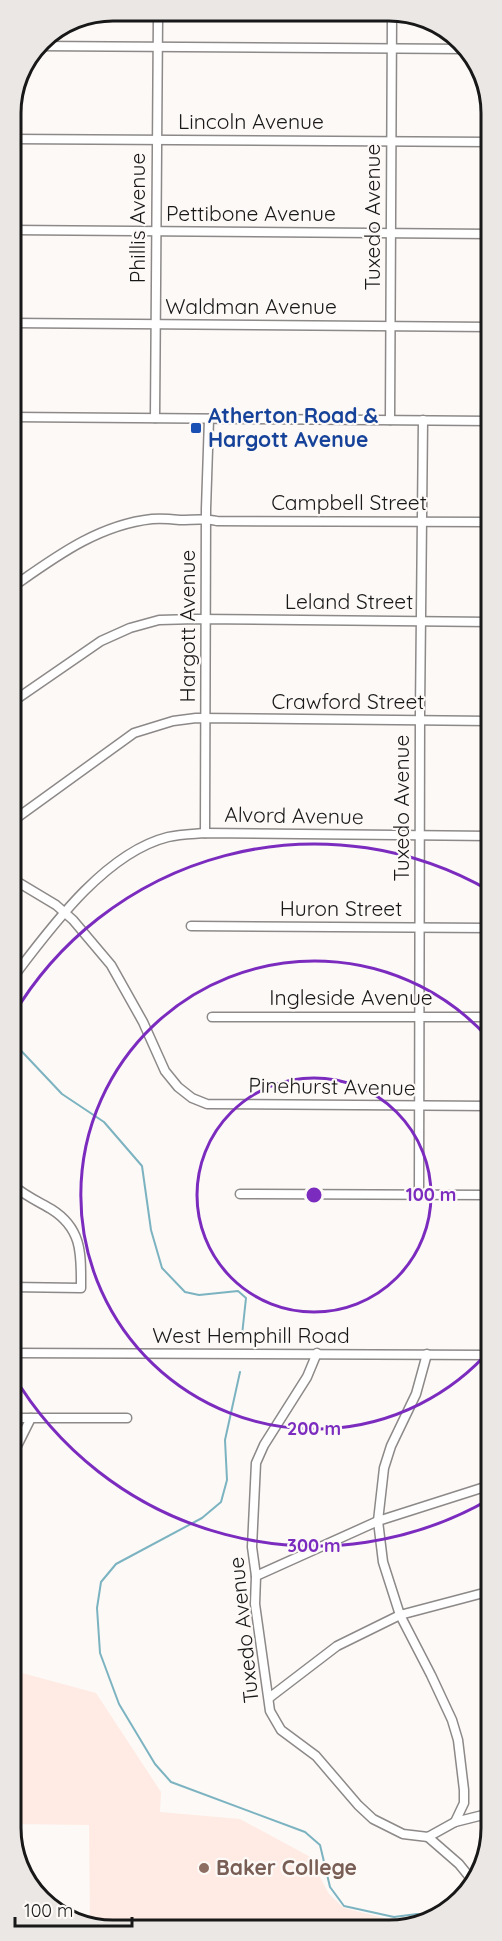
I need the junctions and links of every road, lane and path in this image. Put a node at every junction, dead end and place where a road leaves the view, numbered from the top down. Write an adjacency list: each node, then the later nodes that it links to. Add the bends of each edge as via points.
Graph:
1 (158, 21): 4 (street, Phillis Avenue)
2 (392, 21): 5 (street, Tuxedo Avenue)
3 (50, 46): 4 (street)
4 (157, 47): 5 (street); 8 (street, Phillis Avenue)
5 (393, 48): 6 (street); 9 (street, Tuxedo Avenue)
6 (455, 49)
7 (21, 139): 8 (street, Lincoln Avenue)
8 (157, 140): 9 (street, Lincoln Avenue); 12 (street, Phillis Avenue)
9 (392, 141): 10 (street, Lincoln Avenue); 13 (street, Tuxedo Avenue)
10 (481, 142)
11 (21, 230): 12 (street, Pettibone Avenue)
12 (156, 232): 13 (street, Pettibone Avenue); 16 (street, Phillis Avenue)
13 (391, 233): 14 (street, Pettibone Avenue); 17 (street, Tuxedo Avenue)
14 (481, 234)
15 (21, 323): 16 (street, Waldman Avenue)
16 (156, 325): 17 (street, Waldman Avenue); 20 (street, Phillis Avenue)
17 (391, 326): 18 (street, Waldman Avenue); 22 (street, Tuxedo Avenue)
18 (481, 327)
19 (21, 417): 20 (street)
20 (154, 418): 21 (street)
21 (209, 419): 22 (street); 25 (street, Hargott Avenue)
22 (390, 420): 23 (street)
23 (423, 420): 24 (street); 26 (street, Tuxedo Avenue)
24 (481, 421)
25 (207, 518): 26 (street, Campbell Street); 28 (street, Campbell Street, via 152,519 116,527 86,539); 29 (street, Hargott Avenue)
26 (422, 521): 27 (street, Campbell Street); 30 (street, Tuxedo Avenue)
27 (481, 522)
28 (21, 581)
29 (206, 620): 30 (street, Leland Street); 32 (street, Leland Street, via 159,620 130,628 101,641); 33 (street, Hargott Avenue)
30 (421, 621): 31 (street, Leland Street); 34 (street, Tuxedo Avenue)
31 (481, 622)
32 (21, 696)
33 (206, 719): 34 (street, Crawford Street); 36 (street, Crawford Street, via 173,721 134,733); 37 (street, Hargott Avenue)
34 (420, 721): 35 (street, Crawford Street); 38 (street, Tuxedo Avenue)
35 (481, 721)
36 (21, 815)
37 (205, 833): 38 (street, Alvord Avenue); 41 (street, Alvord Avenue, via 168,837 142,847 114,865)
38 (420, 835): 39 (street, Alvord Avenue); 43 (street, Tuxedo Avenue)
39 (481, 836)
40 (21, 884): 41 (street)
41 (66, 912): 45 (street, Alvord Avenue); 49 (street, Pinehurst Avenue, via 111,964 165,1071 192,1098 207,1104)
42 (191, 926): 43 (street, Huron Street)
43 (420, 928): 44 (street, Huron Street); 46 (street, Tuxedo Avenue)
44 (481, 928)
45 (21, 967)
46 (419, 1016): 47 (street, Ingleside Avenue); 48 (street, Ingleside Avenue); 49 (street, Tuxedo Avenue)
47 (212, 1017)
48 (481, 1017)
49 (419, 1106): 50 (street, Pinehurst Avenue); 53 (street, Tuxedo Avenue)
50 (481, 1106)
51 (21, 1190): 55 (street, via 64,1218 72,1229 81,1254 81,1288)
52 (240, 1194): 53 (street)
53 (419, 1195): 54 (street)
54 (481, 1195)
55 (21, 1287)
56 (21, 1353): 57 (street, West Hemphill Road)
57 (317, 1353): 58 (street, West Hemphill Road); 66 (street, Tuxedo Avenue, via 256,1463 252,1547)
58 (427, 1354): 59 (street, West Hemphill Road); 65 (street, via 416,1394 384,1468)
59 (481, 1355)
60 (21, 1418): 61 (street)
61 (31, 1418): 62 (street); 63 (street)
62 (128, 1418)
63 (21, 1438)
64 (481, 1488): 65 (street)
65 (378, 1521): 66 (street); 68 (street, via 383,1562)
66 (256, 1576): 69 (street, Tuxedo Avenue, via 255,1604)
67 (481, 1594): 68 (street)
68 (400, 1615): 69 (street, via 337,1646); 71 (street, via 459,1740 464,1803)
69 (269, 1698): 72 (street, Tuxedo Avenue, via 270,1711 281,1730 316,1756 373,1819 403,1834)
70 (481, 1816): 71 (street)
71 (455, 1822): 72 (street)
72 (428, 1837): 73 (street)
73 (468, 1874)

